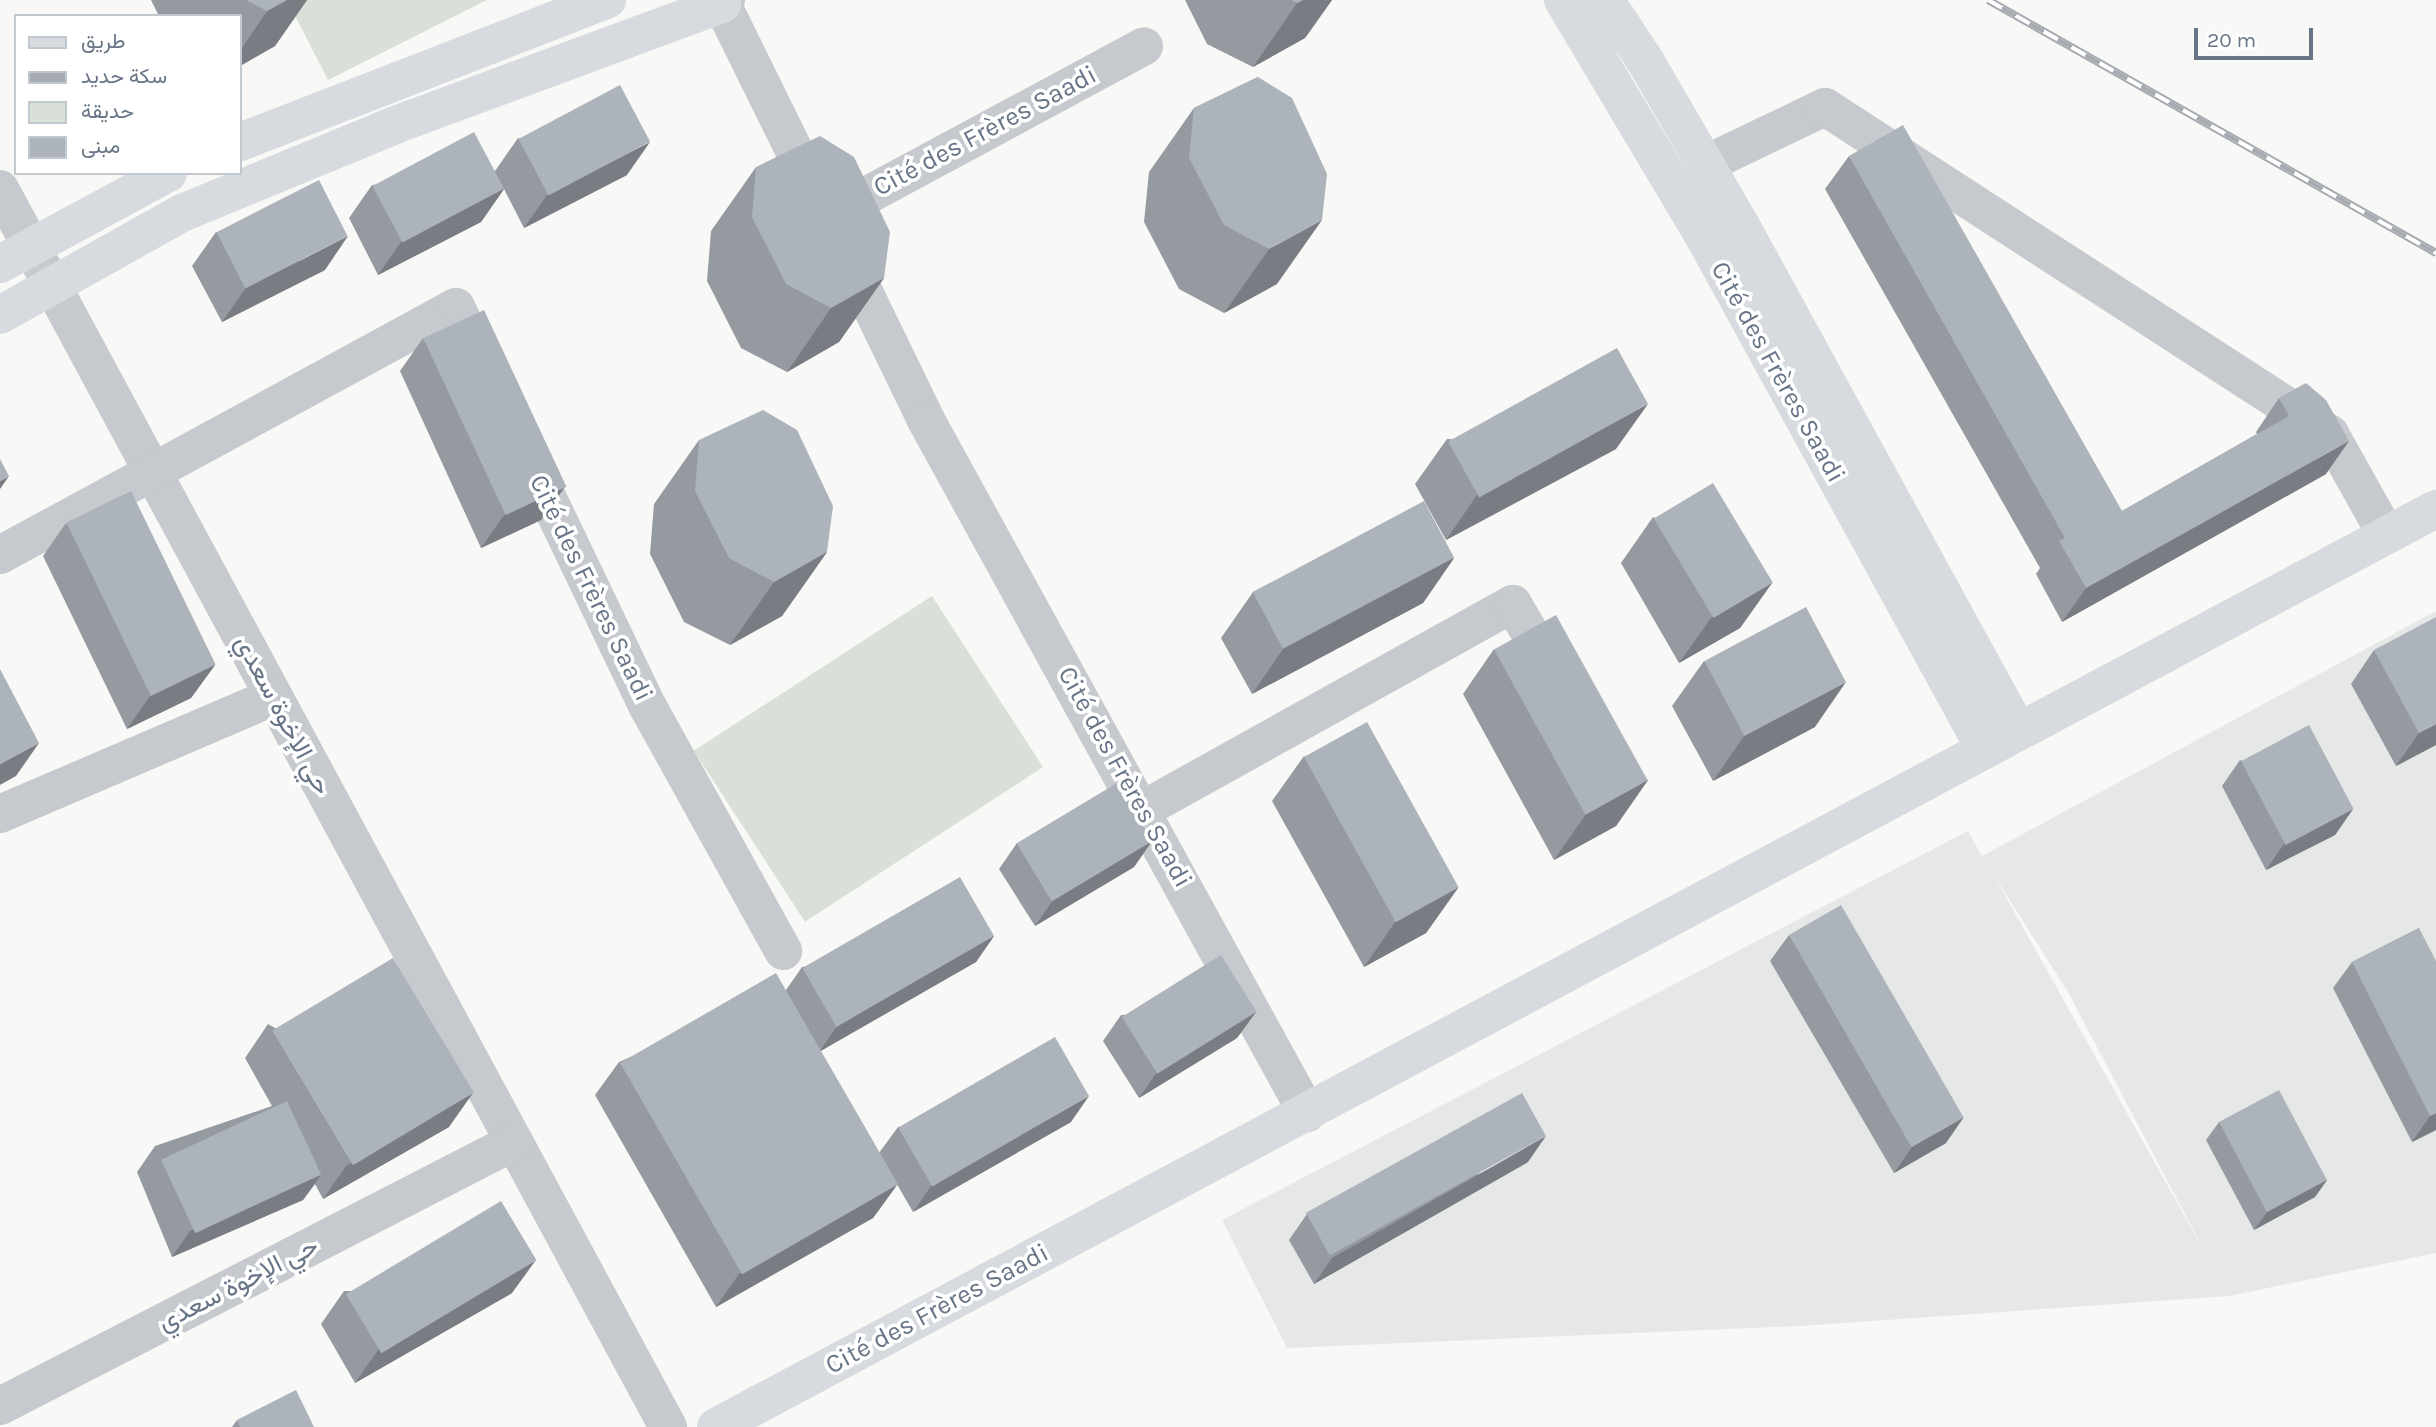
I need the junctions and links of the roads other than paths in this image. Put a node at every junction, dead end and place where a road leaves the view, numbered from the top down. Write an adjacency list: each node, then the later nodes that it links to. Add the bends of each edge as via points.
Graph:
1 (607, 0): 6 (main road)
2 (1563, 0): 23 (main road, Cité des Frères Saadi, via 1707,242)
3 (1605, 0): 7 (main road, Cité des Frères Saadi)
4 (723, 1): 10 (street, Cité des Frères Saadi); 12 (main road, Cité des Frères Saadi, via 226,195 113,248)
5 (1144, 46): 10 (street, Cité des Frères Saadi)
6 (242, 141)
7 (1706, 164): 18 (street, via 1825,107 2330,434); 22 (main road, Cité des Frères Saadi)
8 (165, 175): 11 (main road)
9 (0, 189): 11 (street)
10 (827, 217): 24 (street, Cité des Frères Saadi, via 926,420)
11 (15, 255): 12 (street)
12 (54, 287): 13 (main road, Cité des Frères Saadi); 16 (street, حي الإخوة سعدي)
13 (0, 315)
14 (498, 394): 16 (street, via 456,307)
15 (516, 432): 26 (street, Cité des Frères Saadi, via 648,707)
16 (152, 474): 19 (street); 20 (street, حي الإخوة سعدي)
17 (2436, 509): 18 (main road, Cité des Frères Saadi)
18 (2386, 534): 22 (main road, Cité des Frères Saadi)
19 (0, 555)
20 (273, 696): 25 (street); 28 (street, حي الإخوة سعدي)
21 (1574, 709): 24 (street, via 1513,604)
22 (2018, 731): 23 (main road, Cité des Frères Saadi)
23 (1985, 749): 27 (main road, Cité des Frères Saadi)
24 (1144, 809): 27 (street, Cité des Frères Saadi)
25 (0, 814)
26 (783, 951)
27 (1307, 1113): 31 (main road, Cité des Frères Saadi)
28 (514, 1142): 29 (street, حي الإخوة سعدي); 30 (street, حي الإخوة سعدي)
29 (0, 1406)
30 (668, 1427)
31 (716, 1427)

